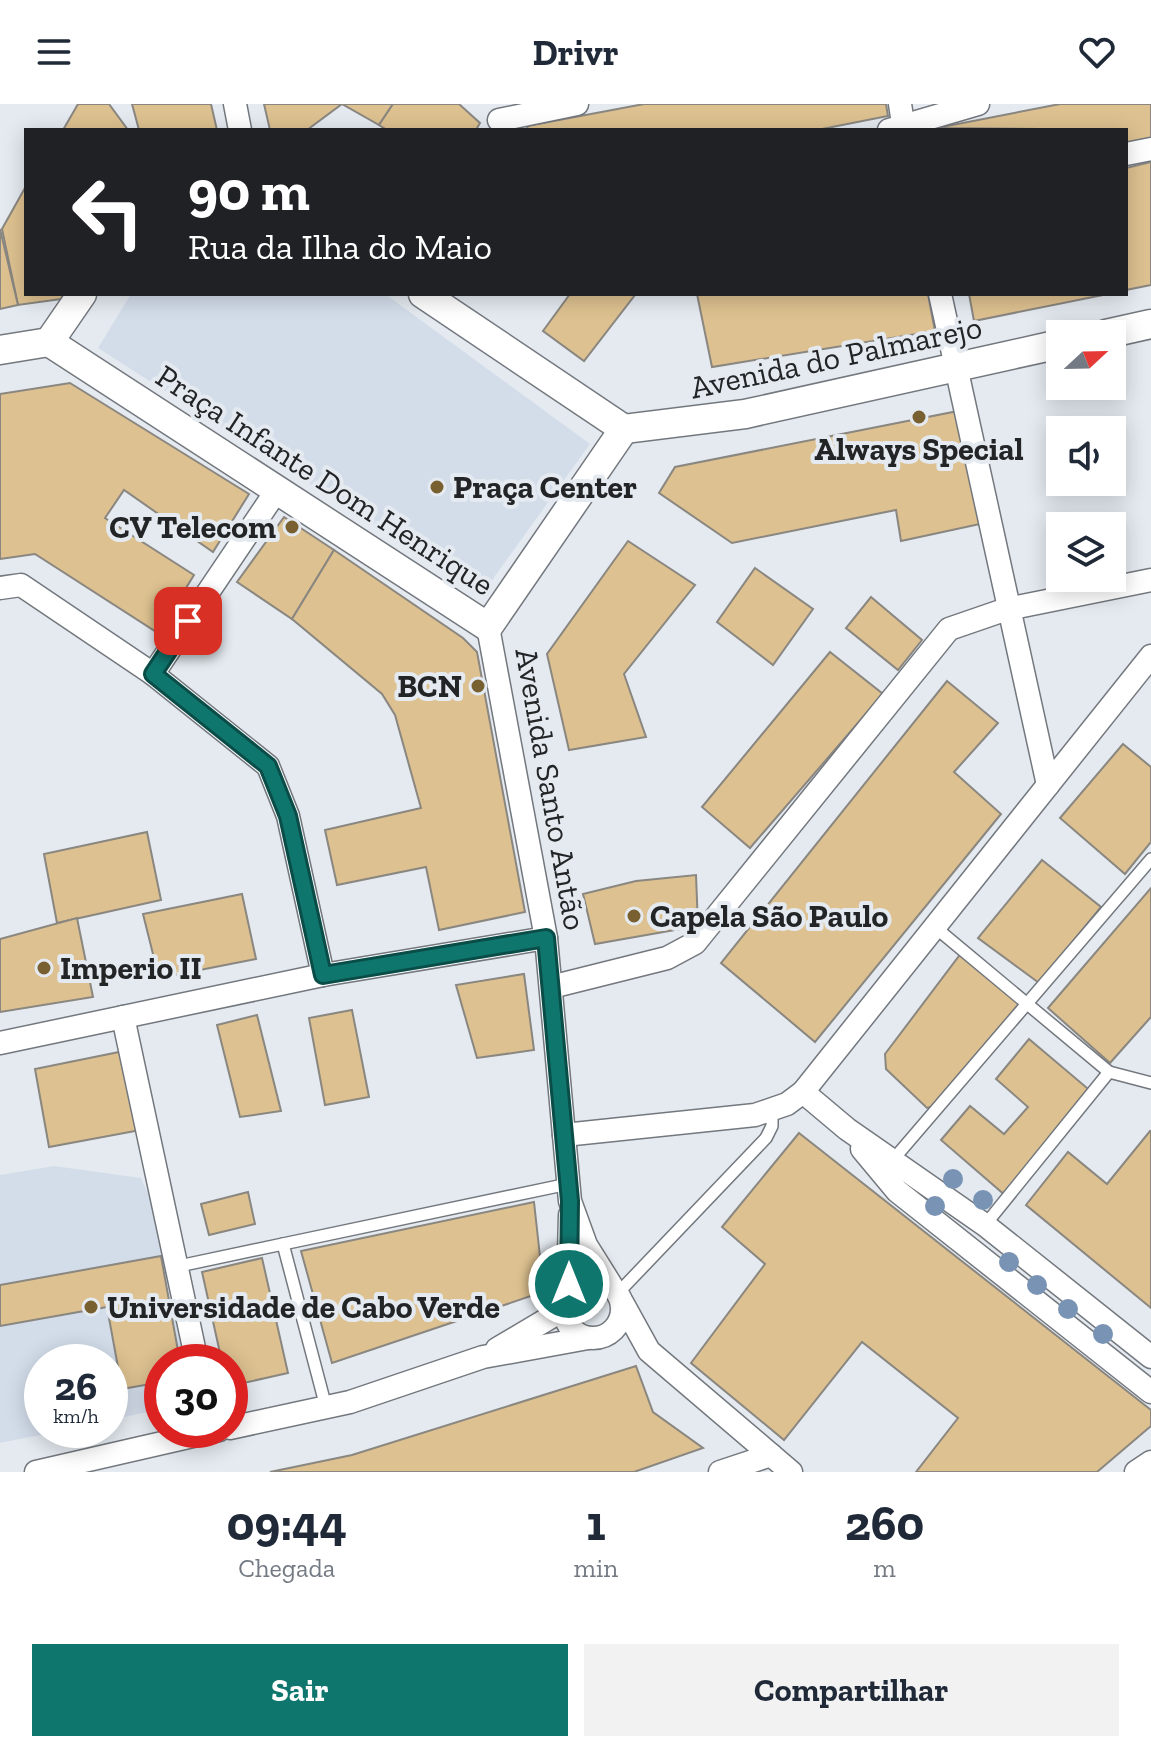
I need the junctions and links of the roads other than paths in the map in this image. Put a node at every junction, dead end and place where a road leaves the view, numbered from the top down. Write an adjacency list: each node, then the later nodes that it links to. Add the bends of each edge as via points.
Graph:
1 (235, 104): 6 (street)
2 (577, 104): 5 (street)
3 (900, 104): 7 (street)
4 (978, 104): 8 (street)
5 (495, 121)
6 (240, 128)
7 (899, 128)
8 (902, 128)
9 (1151, 149): 10 (street)
10 (1128, 154)
11 (81, 296): 16 (street)
12 (426, 296): 20 (street)
13 (940, 296): 19 (street)
14 (1151, 324): 15 (street)
15 (1126, 330)
16 (49, 342): 18 (street); 21 (street, Praça Infante Dom Henrique)
17 (1046, 347): 19 (street, Avenida do Palmarejo)
18 (0, 350)
19 (955, 368): 20 (street, Avenida do Palmarejo, via 745,414); 24 (street)
20 (624, 429): 25 (street, Praça Infante Dom Henrique)
21 (277, 490): 25 (street, Praça Infante Dom Henrique); 27 (street)
22 (1151, 580): 24 (street)
23 (0, 588): 27 (street, via 21,585)
24 (1007, 609): 28 (street); 33 (street, via 949,629 695,943 667,958)
25 (488, 627): 31 (street, Avenida Santo Antão)
26 (1151, 656): 28 (street)
27 (153, 674): 32 (street, via 268,766 288,816)
28 (1048, 785): 30 (street)
29 (1151, 859): 34 (lane)
30 (936, 928): 34 (lane); 39 (street)
31 (546, 938): 32 (street); 33 (street, Avenida Santo Antão)
32 (323, 975): 35 (street)
33 (551, 987): 42 (street, Avenida Santo Antão)
34 (1026, 1002): 37 (lane); 43 (lane)
35 (123, 1017): 36 (street); 47 (street)
36 (0, 1043)
37 (1109, 1072): 38 (lane); 45 (lane)
38 (1151, 1083)
39 (803, 1092): 40 (street); 41 (street)
40 (772, 1111): 42 (street); 48 (lane, via 766,1138)
41 (847, 1129): 43 (street); 55 (street, via 897,1191)
42 (564, 1135): 44 (street, Avenida Santo Antão)
43 (892, 1161): 45 (street)
44 (569, 1193): 46 (lane); 48 (street, Avenida Santo Antão, via 586,1245); 49 (street, Avenida Santo Antão)
45 (985, 1225): 53 (street)
46 (283, 1244): 47 (lane); 56 (lane)
47 (179, 1266): 51 (street)
48 (617, 1293): 49 (street, via 602,1281 582,1282); 50 (street, via 620,1322 614,1331); 54 (street, Avenida Santo Antão, via 640,1339)
49 (566, 1298): 50 (street, via 564,1312 572,1329); 52 (street, via 546,1321)
50 (592, 1338): 52 (street); 54 (street, via 638,1351)
51 (194, 1344)
52 (483, 1357): 56 (street)
53 (1151, 1357)
54 (669, 1371): 59 (street)
55 (1151, 1392)
56 (326, 1407): 57 (street)
57 (248, 1424)
58 (144, 1447): 61 (street)
59 (771, 1455): 62 (street); 63 (street)
60 (1151, 1462): 64 (street)
61 (36, 1472)
62 (720, 1472)
63 (791, 1472)
64 (1136, 1472)

